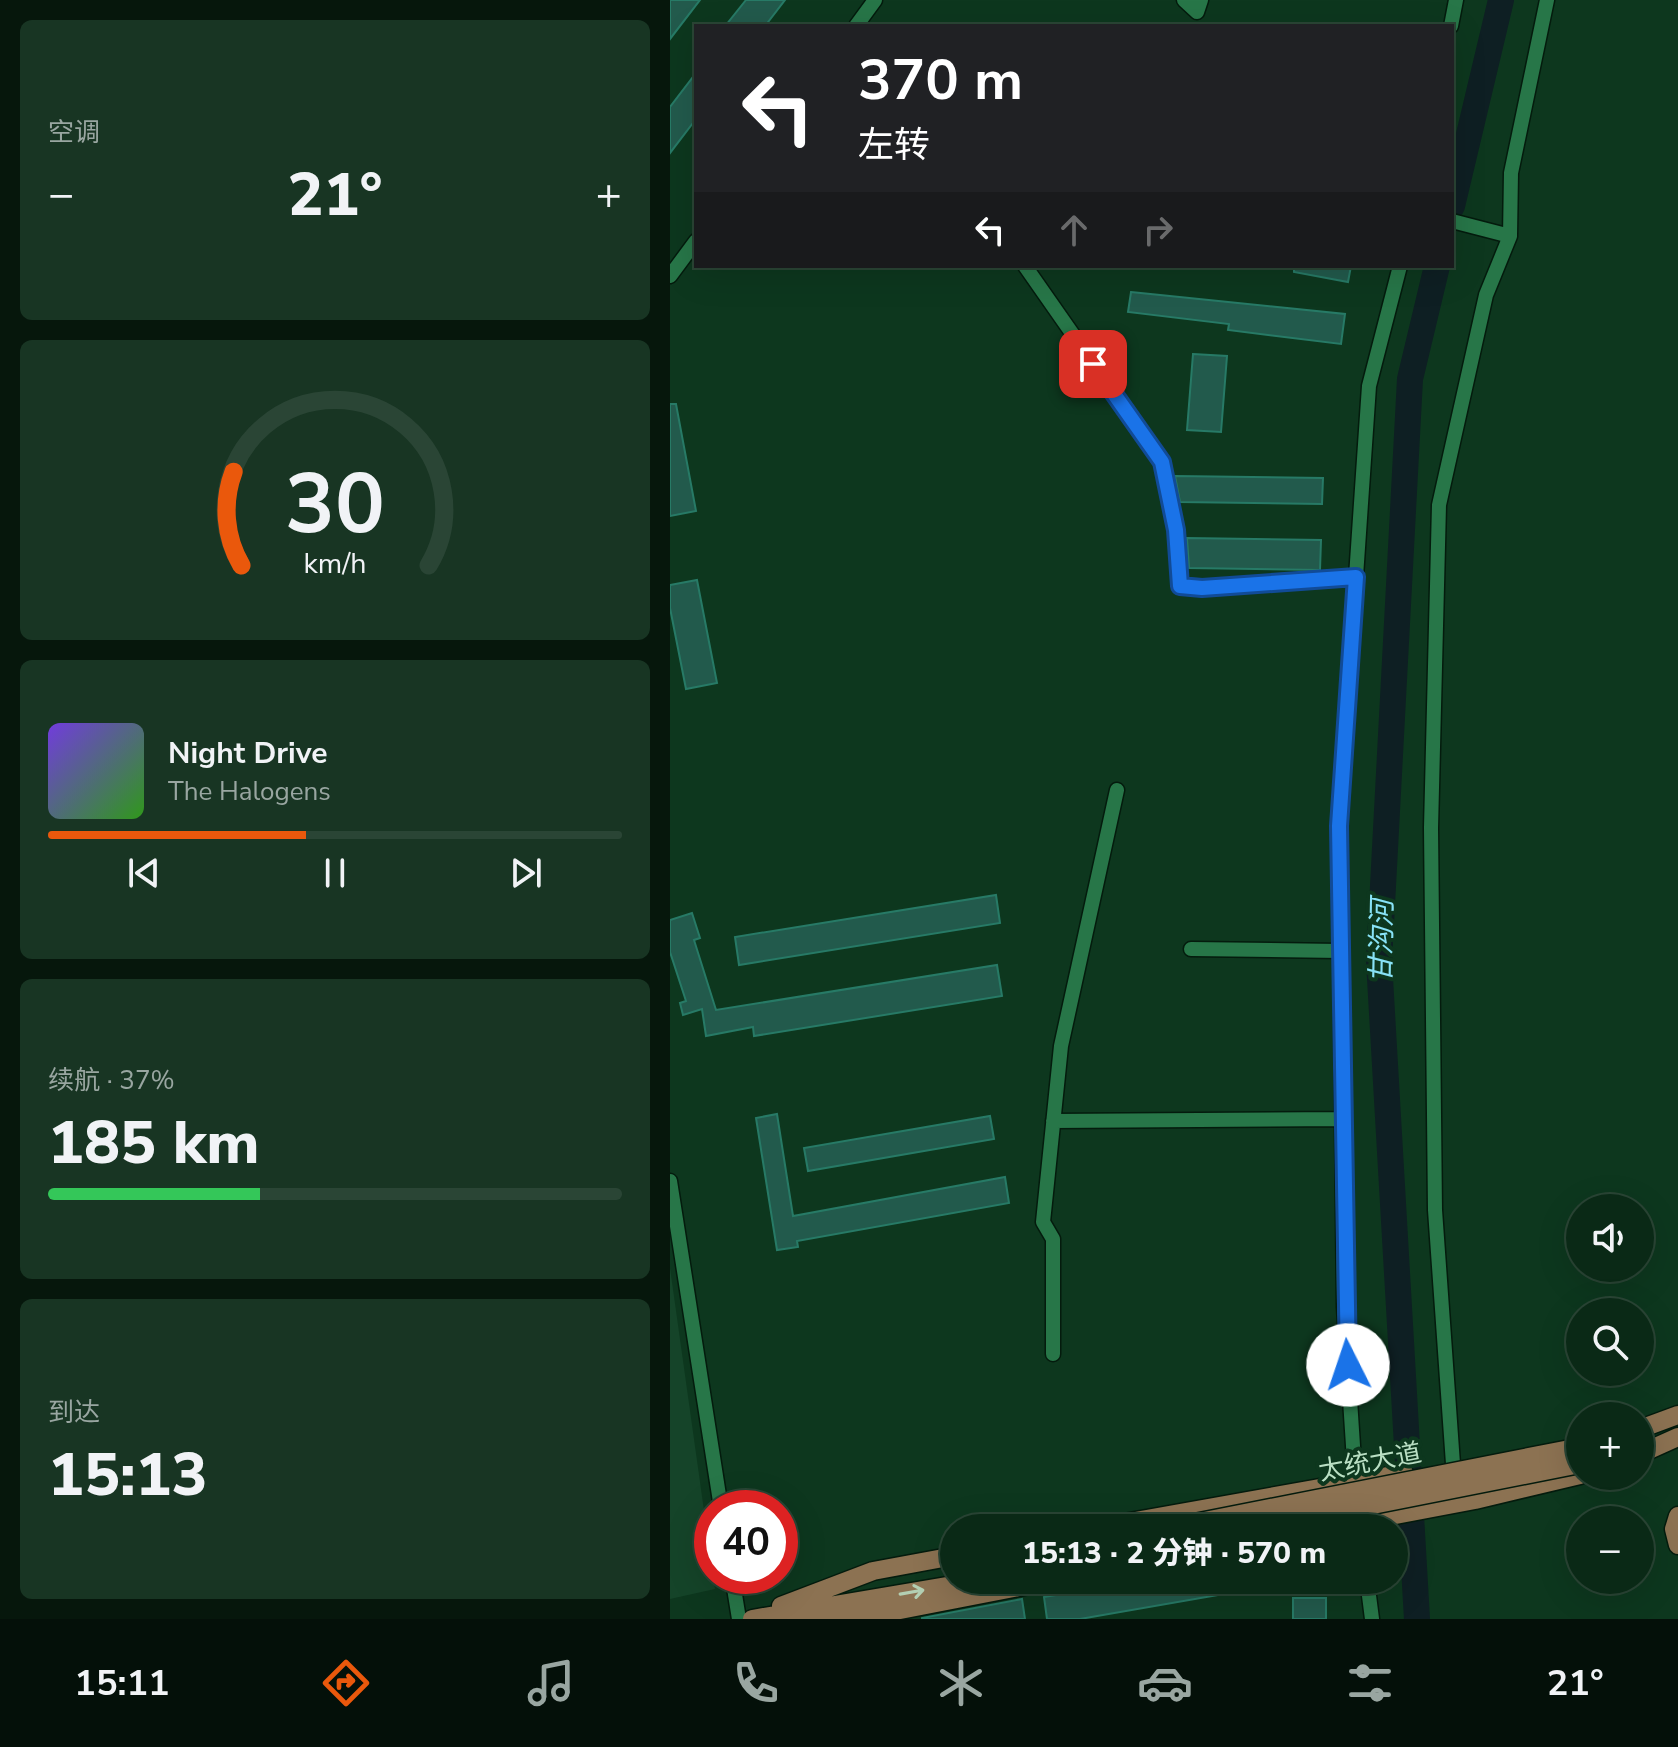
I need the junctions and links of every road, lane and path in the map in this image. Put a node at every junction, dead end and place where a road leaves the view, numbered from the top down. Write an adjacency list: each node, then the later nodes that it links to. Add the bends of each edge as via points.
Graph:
1 (875, 0): 6 (street)
2 (1184, 0): 3 (street, via 1197,12)
3 (1201, 0)
4 (1456, 0): 7 (street)
5 (1547, 0): 9 (street, via 1511,173)
6 (857, 24)
7 (1451, 24)
8 (1454, 222): 9 (street)
9 (1510, 236): 29 (street, via 1486,295 1439,505 1431,828 1435,1210)
10 (694, 244): 13 (street)
11 (1026, 268): 14 (street, via 1162,462 1176,530 1180,586)
12 (1399, 268): 14 (street, via 1369,386)
13 (670, 276)
14 (1356, 577): 17 (street, via 1339,826)
15 (1117, 790): 19 (street, via 1061,1046)
16 (1191, 949): 17 (street)
17 (1340, 951): 18 (street)
18 (1342, 1119): 19 (street); 32 (street, via 1344,1307)
19 (1053, 1121): 21 (street, via 1043,1222 1053,1239)
20 (670, 1181): 33 (street)
21 (1053, 1354)
22 (1678, 1415): 23 (main road)
23 (1654, 1423)
24 (1678, 1435): 25 (main road); 28 (main road)
25 (1654, 1443)
26 (1566, 1446): 29 (main road)
27 (1566, 1447): 35 (main road, 太统大道, bridge)
28 (1654, 1447)
29 (1453, 1464): 32 (main road)
30 (1566, 1467): 36 (main road, 太统大道, bridge)
31 (1566, 1478): 38 (main road)
32 (1356, 1482): 34 (main road); 37 (street)
33 (718, 1490)
34 (1175, 1514)
35 (1238, 1514)
36 (1327, 1514)
37 (1358, 1514)
38 (1398, 1514)
39 (1678, 1516): 40 (main road)
40 (1678, 1545)
41 (940, 1559): 48 (main road, via 873,1571)
42 (940, 1571): 48 (main road)
43 (940, 1587): 48 (main road, one-way to 43)
44 (735, 1594): 47 (street)
45 (983, 1594): 49 (main road, via 874,1615)
46 (1369, 1594): 50 (street)
47 (739, 1619)
48 (748, 1619)
49 (787, 1619)
50 (1372, 1619)

